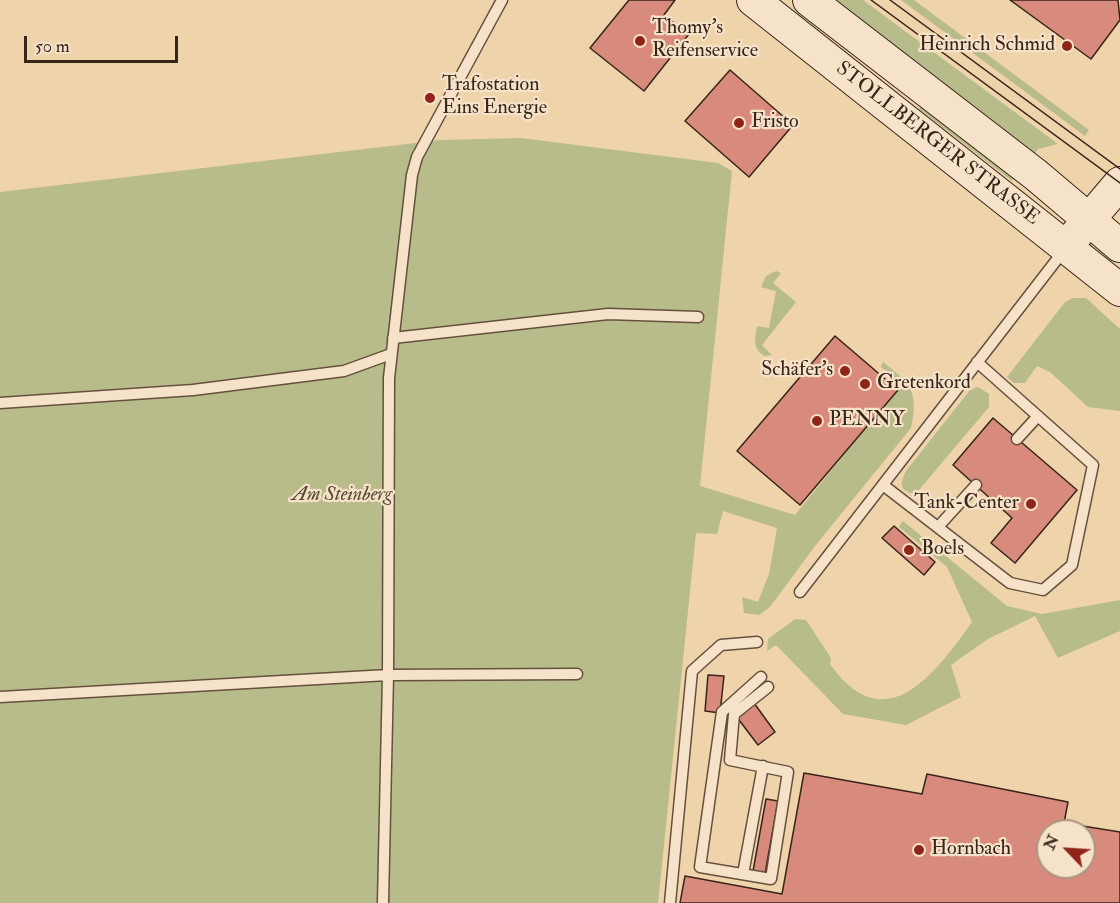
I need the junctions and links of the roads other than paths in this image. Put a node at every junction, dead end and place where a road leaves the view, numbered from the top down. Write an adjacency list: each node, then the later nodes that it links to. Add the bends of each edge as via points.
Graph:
1 (502, 0): 10 (lane, via 417,157)
2 (753, 0): 6 (main road, STOLLBERGER STRASSE)
3 (809, 0): 5 (main road, STOLLBERGER STRASSE)
4 (1120, 183): 5 (main road)
5 (1089, 220): 6 (main road); 7 (main road, STOLLBERGER STRASSE)
6 (1067, 246): 8 (main road, STOLLBERGER STRASSE); 12 (lane)
7 (1120, 246)
8 (1120, 290)
9 (698, 317): 10 (lane, via 608,314)
10 (393, 338): 11 (lane)
11 (391, 354): 13 (lane, via 344,371 193,390); 22 (lane)
12 (977, 362): 14 (lane); 16 (lane)
13 (0, 403)
14 (1038, 416): 15 (lane); 18 (lane, via 1093,465 1072,565 1043,590 1010,583)
15 (1017, 439)
16 (883, 485): 18 (lane); 19 (lane)
17 (976, 485): 18 (lane)
18 (938, 527)
19 (800, 592)
20 (757, 642): 29 (lane, via 721,645 692,671)
21 (577, 674): 22 (lane)
22 (388, 675): 25 (lane); 28 (lane)
23 (761, 677): 27 (lane, via 722,712 700,867)
24 (768, 687): 26 (lane, via 734,714 730,760)
25 (0, 697)
26 (763, 766): 27 (lane); 27 (lane, via 788,772 771,879)
27 (743, 874)
28 (383, 903)
29 (670, 903)

